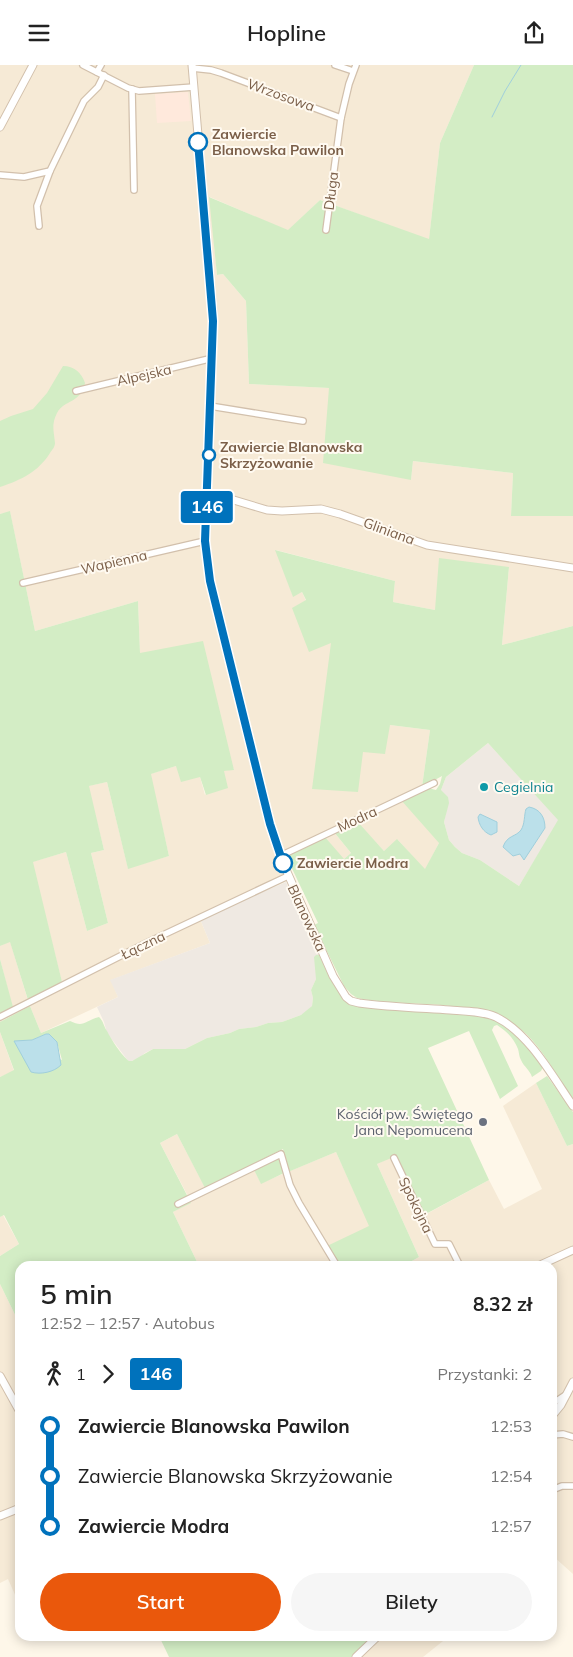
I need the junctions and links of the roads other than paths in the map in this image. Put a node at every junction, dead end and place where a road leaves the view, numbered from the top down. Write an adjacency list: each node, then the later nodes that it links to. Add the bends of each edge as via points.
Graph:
1 (33, 65): 13 (street)
2 (83, 65): 8 (street)
3 (101, 65): 8 (street)
4 (335, 65): 7 (street)
5 (356, 65): 7 (street, Długa)
6 (192, 67): 10 (street, Blanowska); 12 (street, Wrzosowa, via 221,73)
7 (353, 71): 12 (street, Długa)
8 (98, 72): 9 (street)
9 (104, 75): 11 (street); 14 (street, via 98,87 84,101)
10 (194, 87): 11 (street); 19 (street, Blanowska, via 212,298)
11 (132, 89): 16 (street)
12 (341, 118): 18 (street, Długa)
13 (0, 127)
14 (50, 171): 15 (street, via 24,177); 17 (street, via 37,206)
15 (0, 175)
16 (134, 190)
17 (39, 227)
18 (326, 230)
19 (212, 359): 20 (street, Alpejska); 21 (street, Blanowska)
20 (76, 391)
21 (210, 406): 22 (street); 23 (street, Blanowska)
22 (303, 421)
23 (207, 492): 24 (street, Blanowska); 25 (street, Gliniana, via 267,510 321,509 427,545)
24 (205, 541): 26 (street, Wapienna); 28 (street, Blanowska, via 210,585)
25 (573, 568)
26 (23, 583)
27 (434, 783): 28 (street, Modra)
28 (280, 856): 29 (street, Blanowska)
29 (288, 876): 30 (street, Łączna); 31 (street, Blanowska, via 333,976 350,1001 476,1012 498,1018 539,1057)
30 (0, 1017)
31 (573, 1106)
32 (394, 1158): 36 (street, Spokojna, via 435,1244 448,1244)
33 (178, 1204): 35 (street, via 281,1153 290,1185)
34 (573, 1250): 37 (street)
35 (334, 1261)
36 (457, 1261)
37 (549, 1261)
38 (0, 1376): 42 (street)
39 (573, 1382): 40 (street)
40 (568, 1393): 41 (street); 43 (street)
41 (557, 1401)
42 (15, 1403)
43 (557, 1409)
44 (557, 1435): 45 (street)
45 (573, 1437)
46 (573, 1486): 47 (street)
47 (557, 1488)
48 (15, 1510): 49 (street)
49 (0, 1516)
50 (373, 1641): 51 (street)
51 (356, 1657)

